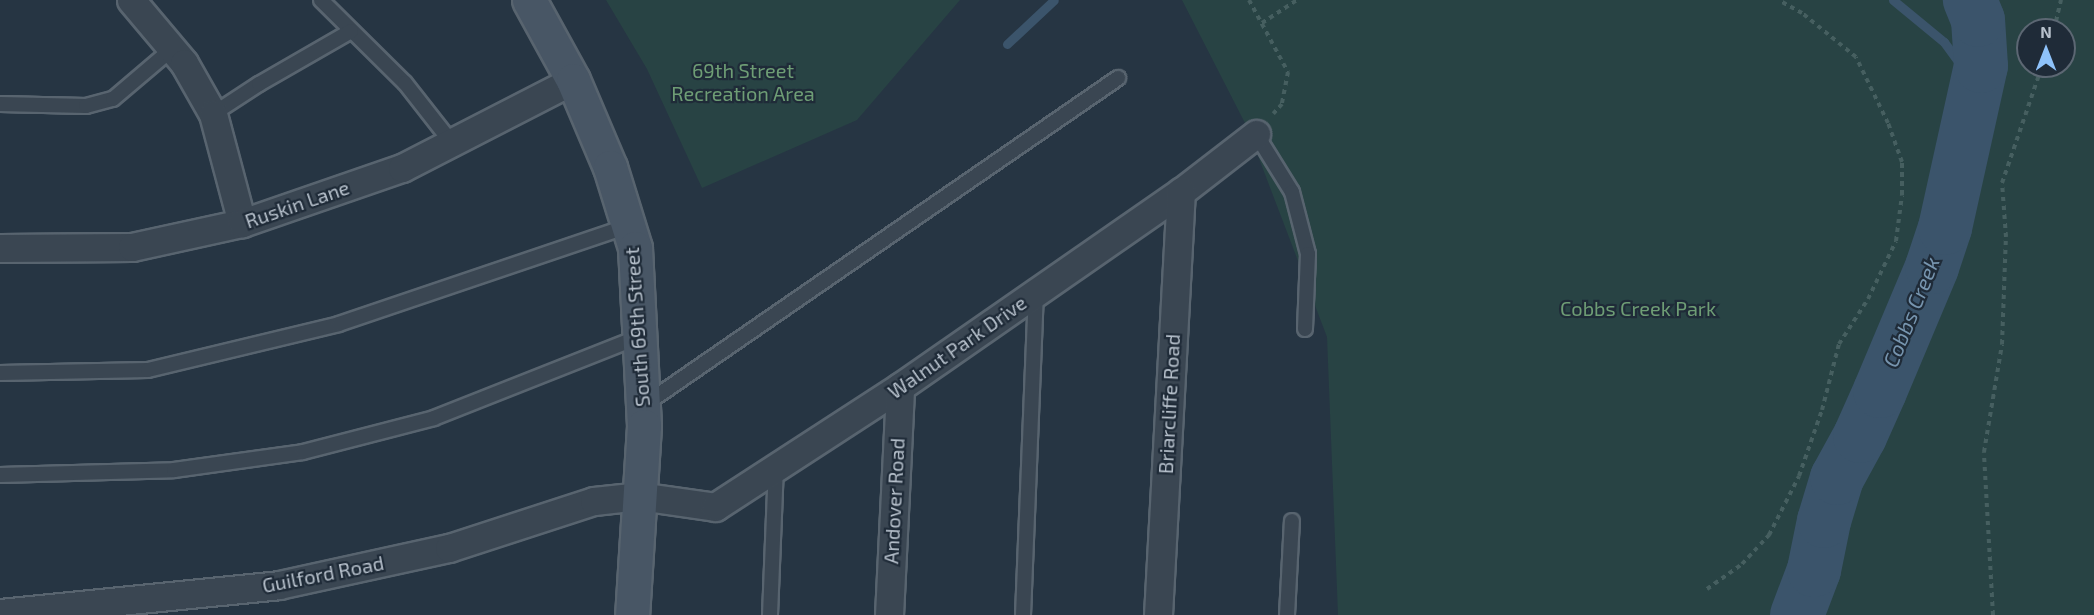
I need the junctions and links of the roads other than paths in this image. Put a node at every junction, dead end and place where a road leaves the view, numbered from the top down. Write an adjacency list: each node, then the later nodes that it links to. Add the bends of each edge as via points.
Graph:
1 (131, 0): 5 (street)
2 (321, 0): 4 (lane)
3 (529, 0): 7 (main road, South 69th Street)
4 (351, 31): 9 (lane); 11 (lane, via 405,83)
5 (172, 49): 8 (lane, via 113,99 86,106); 9 (street)
6 (1118, 78): 21 (lane)
7 (573, 80): 11 (street, Ruskin Lane); 14 (main road, South 69th Street, via 610,167)
8 (0, 104)
9 (213, 114): 13 (street)
10 (1256, 134): 12 (street, Walnut Park Drive); 17 (lane, via 1292,192 1308,254)
11 (452, 143): 13 (street, Ruskin Lane, via 402,168)
12 (1180, 192): 16 (street, Walnut Park Drive); 31 (street, Briarcliffe Road)
13 (242, 223): 15 (street, Ruskin Lane, via 132,247)
14 (628, 226): 18 (main road, South 69th Street, via 635,248); 19 (lane, via 339,324 148,370)
15 (0, 249)
16 (1036, 292): 20 (street, Walnut Park Drive); 30 (lane)
17 (1305, 329)
18 (639, 337): 21 (main road, South 69th Street); 23 (lane, via 435,418 303,452 174,470)
19 (0, 373)
20 (900, 387): 22 (street, Walnut Park Drive); 29 (street, Andover Road)
21 (643, 406): 24 (main road, South 69th Street)
22 (776, 468): 24 (street, Walnut Park Drive, via 715,507); 28 (lane)
23 (0, 475)
24 (639, 496): 26 (street, Guilford Road, via 594,501 449,548 279,585); 27 (main road, South 69th Street)
25 (1292, 521): 32 (lane)
26 (0, 613)
27 (632, 615)
28 (770, 615)
29 (889, 615)
30 (1023, 615)
31 (1158, 615)
32 (1287, 615)

